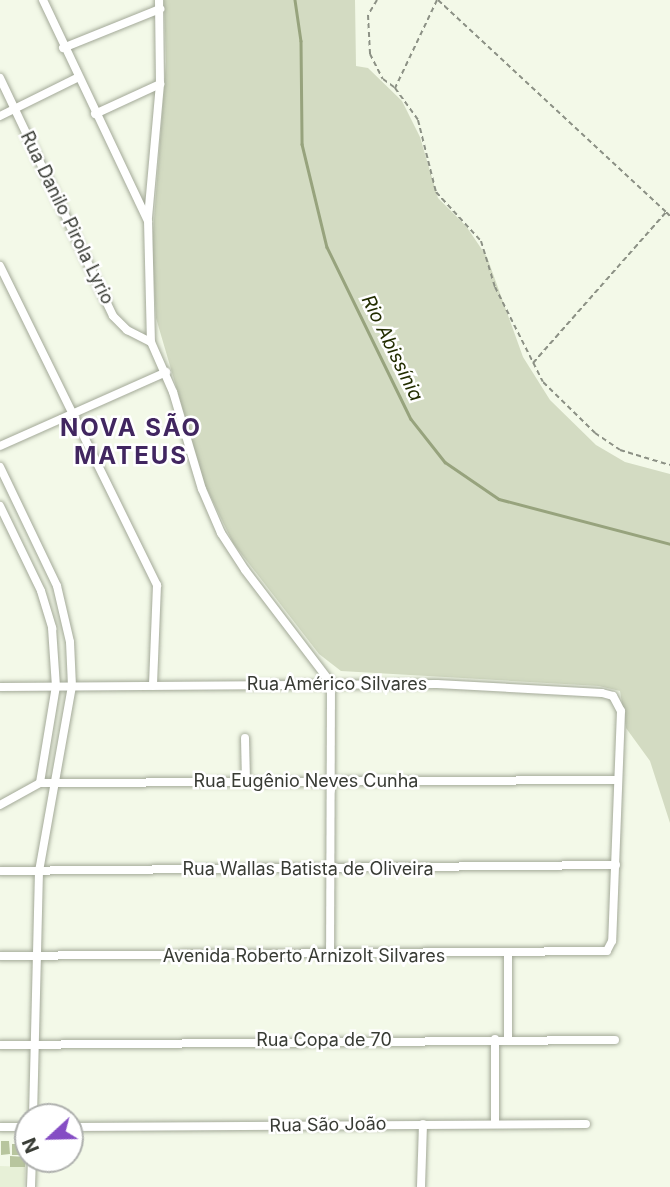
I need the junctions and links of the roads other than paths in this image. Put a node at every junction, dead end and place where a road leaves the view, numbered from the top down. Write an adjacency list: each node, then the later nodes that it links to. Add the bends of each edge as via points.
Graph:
1 (43, 0): 3 (street)
2 (160, 4): 3 (street); 6 (street)
3 (64, 48): 5 (street)
4 (0, 78): 7 (street, Rua Danilo Pirola Lyrio)
5 (77, 78): 7 (street); 8 (street)
6 (160, 84): 8 (street); 10 (street)
7 (15, 109): 9 (street); 12 (street, Rua Danilo Pirola Lyrio, via 113,316)
8 (95, 114): 10 (street)
9 (0, 116)
10 (148, 221): 12 (street)
11 (0, 266): 14 (street)
12 (151, 342): 13 (street)
13 (166, 372): 14 (street); 20 (street, via 202,489 221,533)
14 (71, 415): 15 (street); 23 (street, via 157,585)
15 (0, 446)
16 (0, 467): 18 (street)
17 (0, 506): 19 (street)
18 (57, 586): 19 (street); 22 (street, via 70,642)
19 (41, 591): 21 (street, via 52,628)
20 (331, 682): 23 (street, Rua Américo Silvares); 26 (street, Rua Américo Silvares, via 613,696 621,710); 27 (street)
21 (56, 685): 22 (street, Rua Américo Silvares); 24 (street, Rua Américo Silvares); 29 (street)
22 (72, 686): 23 (street, Rua Américo Silvares); 30 (street)
23 (153, 686)
24 (0, 687)
25 (245, 738): 28 (street)
26 (618, 780): 27 (street, Rua Eugênio Neves Cunha); 32 (street)
27 (331, 781): 28 (street, Rua Eugênio Neves Cunha); 33 (street)
28 (247, 782): 30 (street, Rua Eugênio Neves Cunha)
29 (40, 783): 30 (street, Rua Eugênio Neves Cunha); 31 (street, Rua Eugênio Neves Cunha)
30 (55, 783): 35 (street)
31 (0, 805)
32 (616, 865): 33 (street, Rua Wallas Batista de Oliveira); 36 (street, Avenida Roberto Arnizolt Silvares, via 612,942 607,951)
33 (330, 869): 35 (street, Rua Wallas Batista de Oliveira); 39 (street)
34 (0, 871): 35 (street, Rua Wallas Batista de Oliveira)
35 (39, 871): 38 (street)
36 (508, 955): 39 (street, Avenida Roberto Arnizolt Silvares); 41 (street)
37 (0, 956): 38 (street, Avenida Roberto Arnizolt Silvares)
38 (35, 957): 39 (street, Avenida Roberto Arnizolt Silvares); 43 (street)
39 (330, 957)
40 (495, 1039): 41 (street, Rua Copa de 70); 43 (street, Rua Copa de 70); 47 (street)
41 (508, 1039): 42 (street, Rua Copa de 70)
42 (615, 1040)
43 (33, 1044): 44 (street, Rua Copa de 70); 45 (street)
44 (0, 1045)
45 (33, 1103)
46 (423, 1124): 47 (street, Rua São João); 49 (street, Rua São João); 50 (street)
47 (495, 1124): 48 (street, Rua São João)
48 (586, 1124)
49 (84, 1127)
50 (421, 1187)

